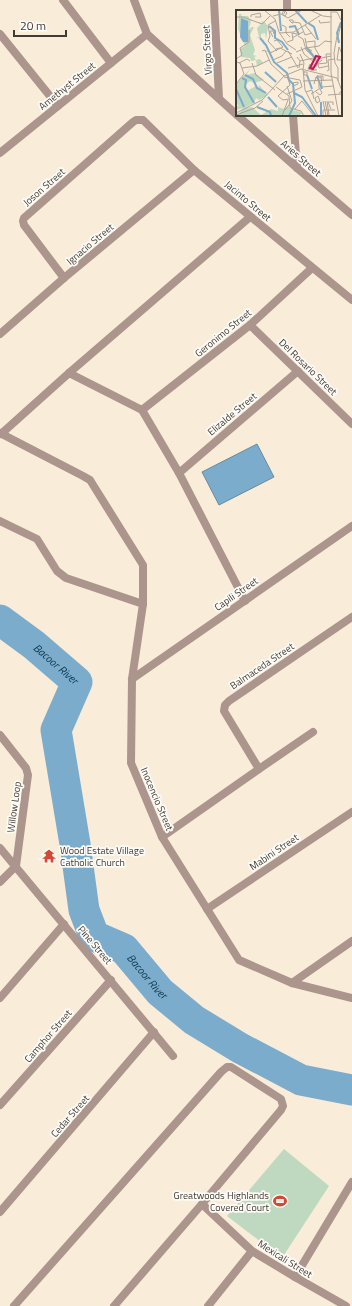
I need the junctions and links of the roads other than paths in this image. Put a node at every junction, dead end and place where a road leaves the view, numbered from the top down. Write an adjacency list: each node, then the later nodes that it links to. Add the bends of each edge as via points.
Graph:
1 (63, 0): 8 (street)
2 (134, 0): 7 (street)
3 (214, 0): 9 (street, Virgo Street)
4 (286, 0): 5 (street)
5 (287, 10)
6 (0, 34): 10 (street)
7 (147, 34): 8 (street, Amethyst Street); 9 (street, Aries Street)
8 (111, 63): 10 (street, Amethyst Street)
9 (219, 98): 11 (street, Aries Street)
10 (58, 106): 15 (street, Amethyst Street)
11 (236, 114)
12 (238, 116): 16 (street, Aries Street)
13 (293, 116): 16 (street)
14 (133, 122): 17 (street, Jacinto Street, via 143,120); 21 (street, Joson Street, via 24,218 24,224)
15 (0, 153)
16 (297, 168): 18 (street, Aries Street)
17 (194, 170): 19 (street, Jacinto Street); 21 (street, Ignacio Street)
18 (351, 214)
19 (250, 217): 20 (street, Jacinto Street); 26 (street)
20 (312, 268): 22 (street, Jacinto Street); 23 (street, Geronimo Street)
21 (64, 278): 24 (street, Ignacio Street)
22 (352, 300)
23 (250, 325): 25 (street, Del Rosario Street); 27 (street, Geronimo Street)
24 (0, 334)
25 (298, 370): 28 (street, Del Rosario Street); 30 (street, Elizalde Street)
26 (69, 373): 27 (street); 29 (street)
27 (142, 410): 30 (street)
28 (352, 424)
29 (1, 433): 34 (street, Inocencio Street, via 90,480 143,565)
30 (179, 472): 33 (street)
31 (0, 521): 34 (street, via 37,539 57,571 66,578)
32 (352, 526): 33 (street, Capili Street)
33 (245, 601): 36 (street, Capili Street)
34 (143, 604): 36 (street, Inocencio Street)
35 (352, 617): 39 (street, Balmaceda Street, via 225,705 224,711)
36 (132, 679): 41 (street, Inocencio Street, via 132,763)
37 (313, 732): 39 (street)
38 (0, 736): 43 (street, Willow Loop, via 28,772)
39 (259, 769): 41 (street)
40 (352, 812): 45 (street, Mabini Street)
41 (162, 837): 45 (street, Inocencio Street)
42 (0, 848): 43 (street, Pine Street)
43 (16, 866): 44 (street); 46 (street, Pine Street)
44 (0, 882)
45 (207, 909): 49 (street, Inocencio Street, via 238,960)
46 (64, 924): 48 (street, Pine Street); 50 (street)
47 (352, 941): 49 (street)
48 (111, 980): 52 (street, Pine Street); 54 (street, Camphor Street)
49 (292, 983): 51 (street, Inocencio Street)
50 (0, 998)
51 (352, 998)
52 (154, 1032): 53 (street, Pine Street); 57 (street, Cedar Street)
53 (174, 1056)
54 (0, 1105)
55 (352, 1182): 59 (street)
56 (202, 1204): 58 (street, Mexicali Street); 60 (street, via 283,1106 281,1099 231,1067 221,1072); 61 (street)
57 (0, 1212)
58 (252, 1250): 59 (street, Mexicali Street); 62 (street)
59 (295, 1277): 63 (street, Mexicali Street)
60 (14, 1306)
61 (114, 1306)
62 (208, 1306)
63 (346, 1306)

